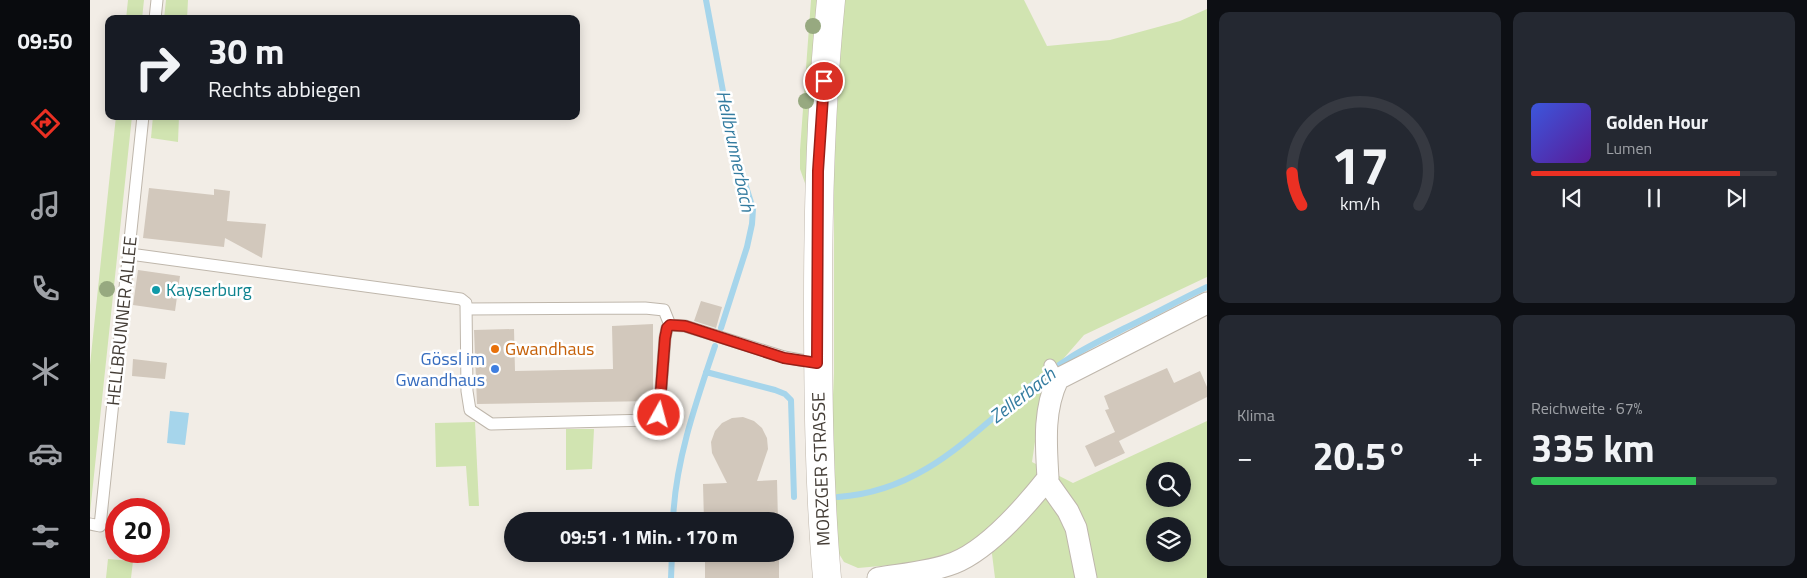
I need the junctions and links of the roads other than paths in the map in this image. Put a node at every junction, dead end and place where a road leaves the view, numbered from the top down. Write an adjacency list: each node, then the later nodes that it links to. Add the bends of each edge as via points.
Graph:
1 (157, 0): 3 (lane)
2 (832, 0): 9 (street, MORZGER STRASSE, via 818,171)
3 (155, 15)
4 (143, 120): 5 (lane, HELLBRUNNER ALLEE)
5 (130, 254): 7 (lane, via 448,295 464,301); 11 (lane, HELLBRUNNER ALLEE)
6 (1207, 302): 10 (street, via 1054,373 1047,415)
7 (466, 309): 8 (lane, via 645,308 664,310); 8 (lane, via 470,410 491,424 650,420 659,415 662,404 665,338)
8 (670, 325): 9 (lane, via 685,326 784,358)
9 (817, 363): 12 (street, MORZGER STRASSE)
10 (1046, 480): 13 (street, via 1012,518 965,558 939,567); 14 (street, via 1076,528)
11 (95, 525)
12 (826, 578)
13 (878, 578)
14 (1086, 578)

